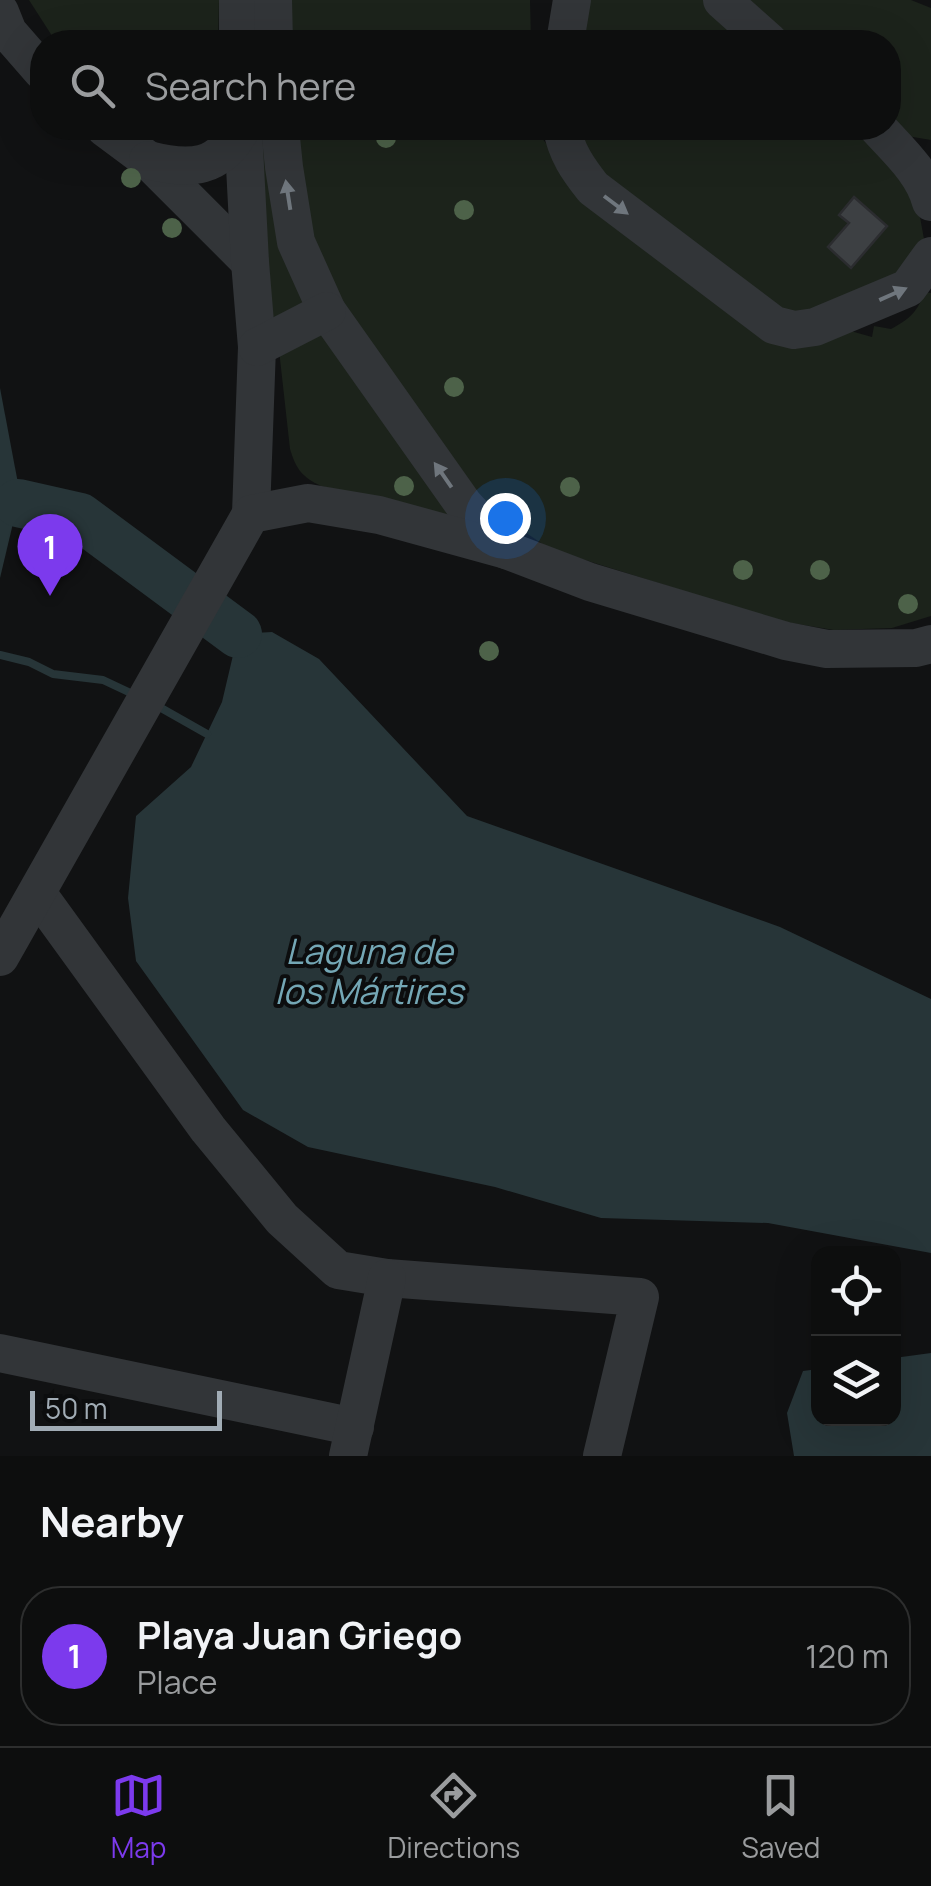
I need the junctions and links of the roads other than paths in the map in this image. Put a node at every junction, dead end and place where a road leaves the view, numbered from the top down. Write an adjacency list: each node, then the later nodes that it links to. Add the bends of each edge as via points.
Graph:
1 (238, 0): 6 (street)
2 (274, 0): 7 (street)
3 (572, 0): 8 (street)
4 (722, 0): 9 (street)
5 (0, 12): 10 (street)
6 (238, 30)
7 (274, 30)
8 (567, 30)
9 (756, 30)
10 (30, 57)
11 (122, 140): 17 (street)
12 (235, 140): 17 (street, via 190,167)
13 (243, 140): 20 (street)
14 (282, 140): 21 (street, one-way to 14, via 296,242)
15 (564, 140): 19 (street, one-way to 19, via 593,188 774,325 815,327 908,288)
16 (889, 140): 18 (street, via 916,170)
17 (148, 160): 20 (street)
18 (931, 202)
19 (931, 256)
20 (250, 262): 22 (street)
21 (327, 311): 22 (street); 24 (street, one-way to 21, via 464,505)
22 (258, 347): 23 (street)
23 (249, 517): 24 (street, via 308,503); 26 (street)
24 (506, 550): 25 (street, via 786,641 828,649)
25 (931, 644)
26 (37, 892): 27 (street); 28 (street, via 208,1129 282,1219 338,1270)
27 (0, 957)
28 (386, 1278): 30 (street); 31 (street, via 640,1297)
29 (0, 1353): 30 (street)
30 (351, 1442)
31 (602, 1456)

